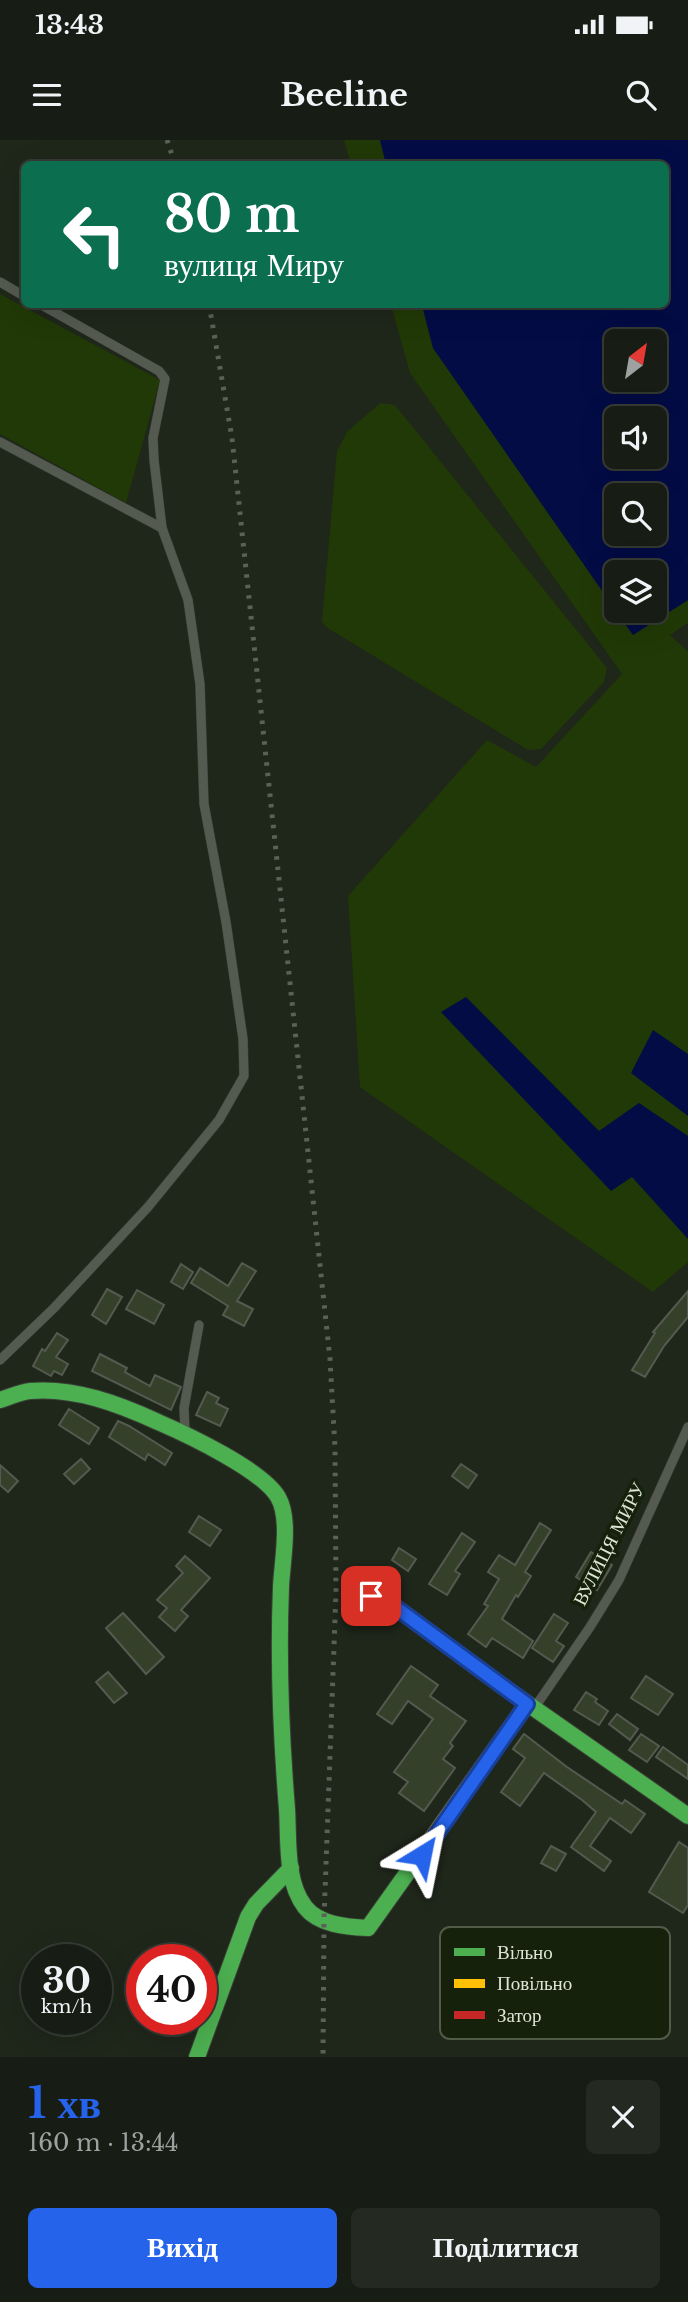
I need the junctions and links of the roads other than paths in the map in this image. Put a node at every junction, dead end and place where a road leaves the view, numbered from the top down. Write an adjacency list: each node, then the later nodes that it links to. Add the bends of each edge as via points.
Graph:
1 (0, 282): 2 (lane)
2 (21, 294)
3 (47, 308): 5 (lane, via 163,374 165,384 153,438)
4 (0, 442): 5 (lane)
5 (162, 528): 7 (lane, via 188,600 200,684 204,804 226,922 244,1076 219,1120 148,1207)
6 (199, 1325): 10 (lane, via 184,1408)
7 (0, 1360)
8 (0, 1400): 10 (street, via 29,1391 65,1393 103,1400)
9 (688, 1427): 12 (lane, ВУЛИЦЯ МИРУ, via 619,1580)
10 (185, 1434): 14 (street, via 271,1486 280,1500 281,1741)
11 (363, 1602): 12 (street, via 371,1596 383,1598)
12 (531, 1707): 13 (street); 14 (street, ВУЛИЦЯ МИРУ, via 368,1928 343,1927 310,1913 301,1902)
13 (688, 1816)
14 (291, 1868): 15 (street, via 248,1917)
15 (197, 2057)

